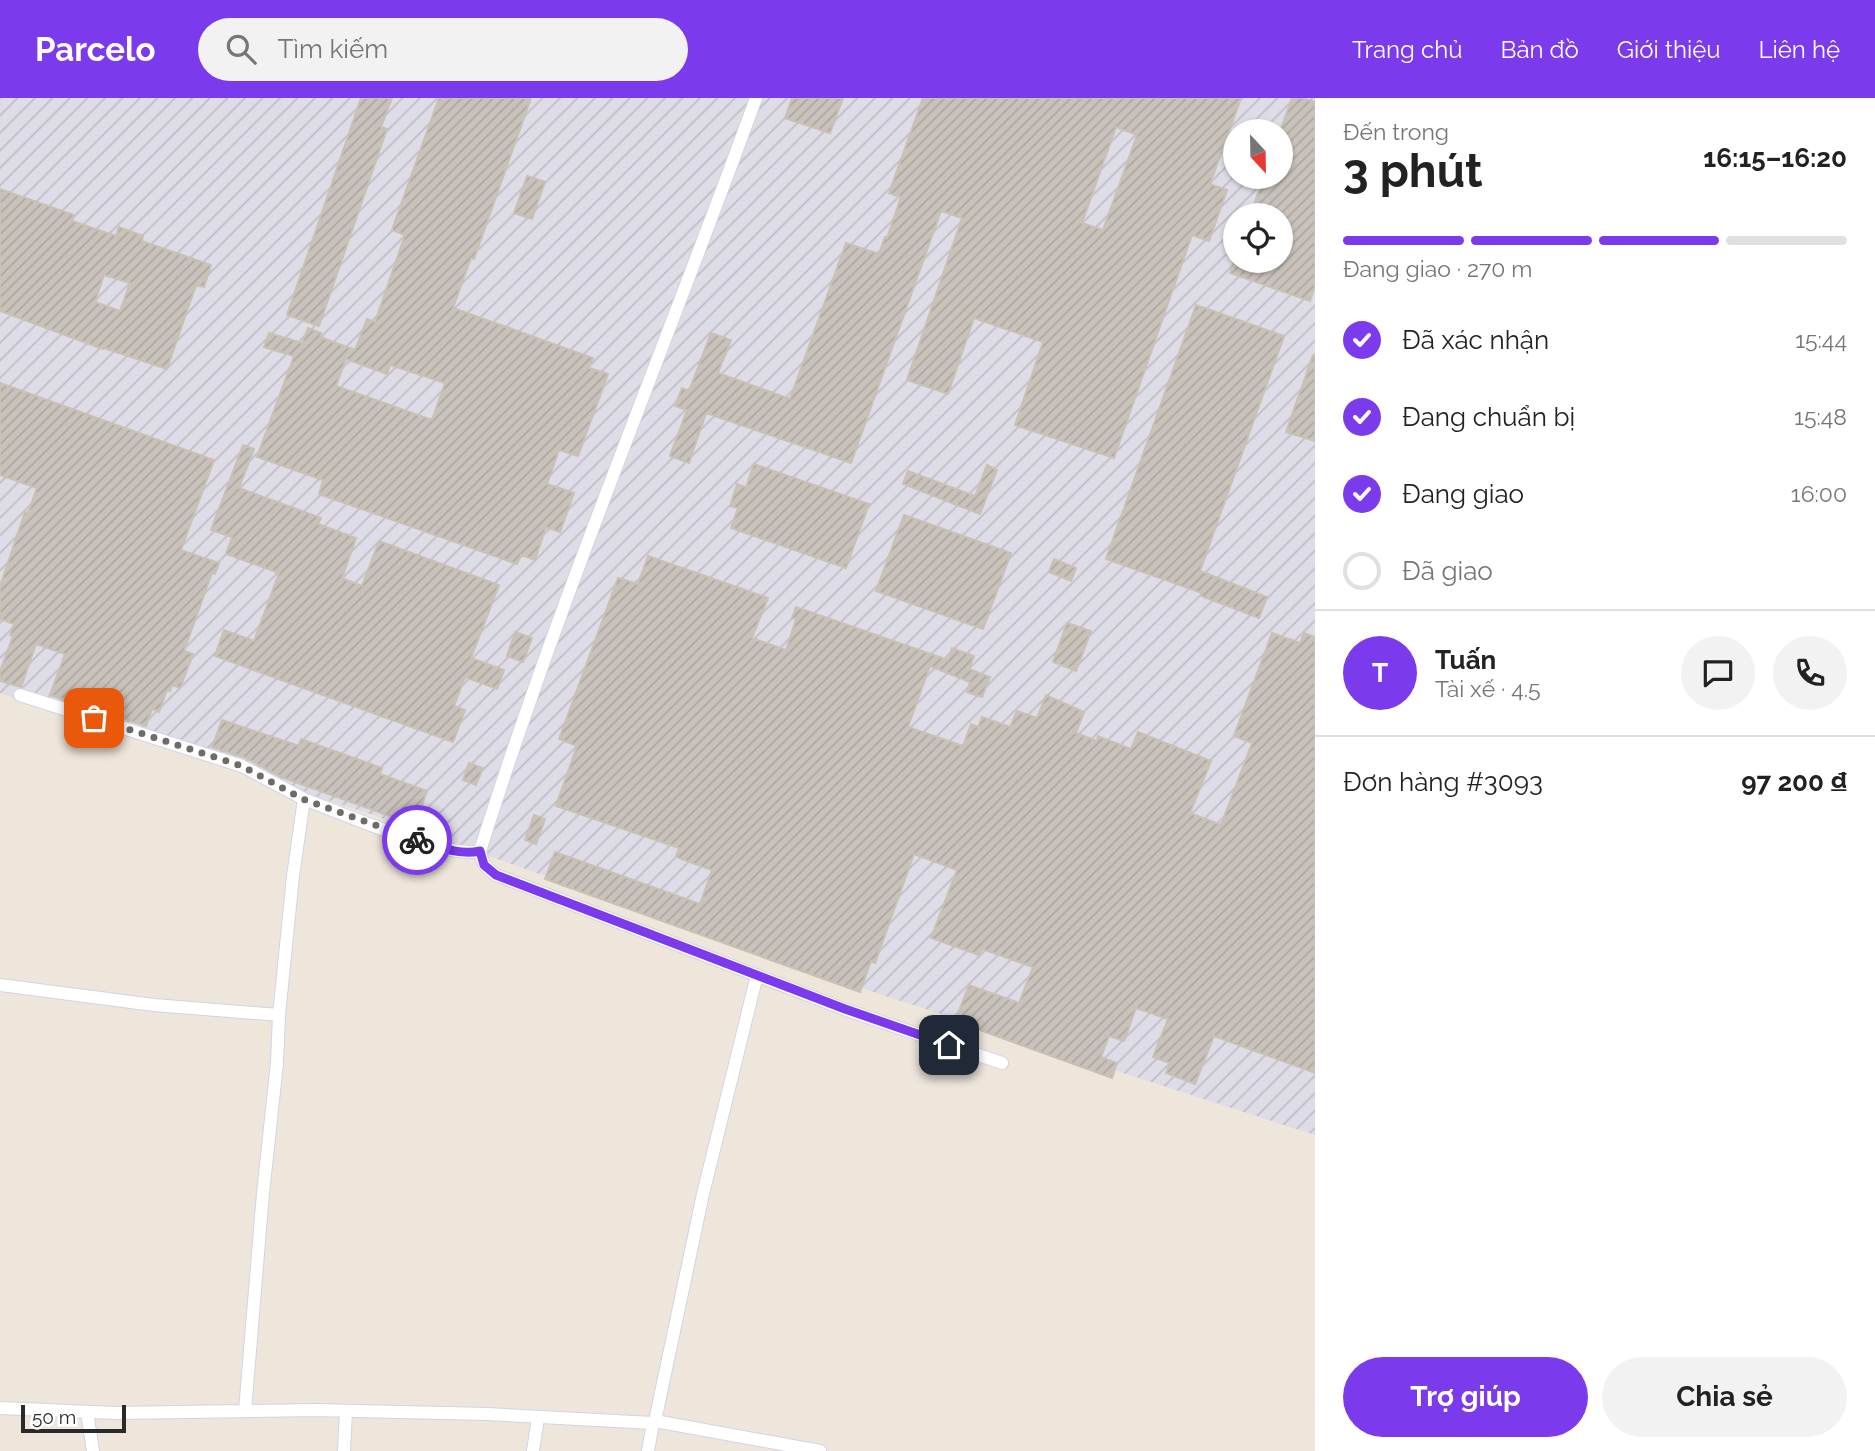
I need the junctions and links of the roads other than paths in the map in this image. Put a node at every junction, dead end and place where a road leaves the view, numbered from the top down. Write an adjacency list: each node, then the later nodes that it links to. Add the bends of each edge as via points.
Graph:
1 (756, 98): 4 (street, via 568,598)
2 (20, 695): 3 (street, via 242,766)
3 (303, 799): 4 (street, via 442,848); 7 (street)
4 (480, 851): 5 (street, via 484,865 496,875)
5 (757, 975): 8 (street); 14 (street)
6 (0, 985): 7 (street, via 154,1005)
7 (279, 1014): 10 (street)
8 (1002, 1063)
9 (0, 1408): 12 (street)
10 (245, 1411): 11 (street); 12 (street)
11 (345, 1411): 13 (street); 16 (street)
12 (87, 1412): 15 (street)
13 (538, 1417): 14 (street); 17 (street)
14 (654, 1422): 18 (street); 19 (street)
15 (93, 1451)
16 (344, 1451)
17 (533, 1451)
18 (648, 1451)
19 (820, 1451)

